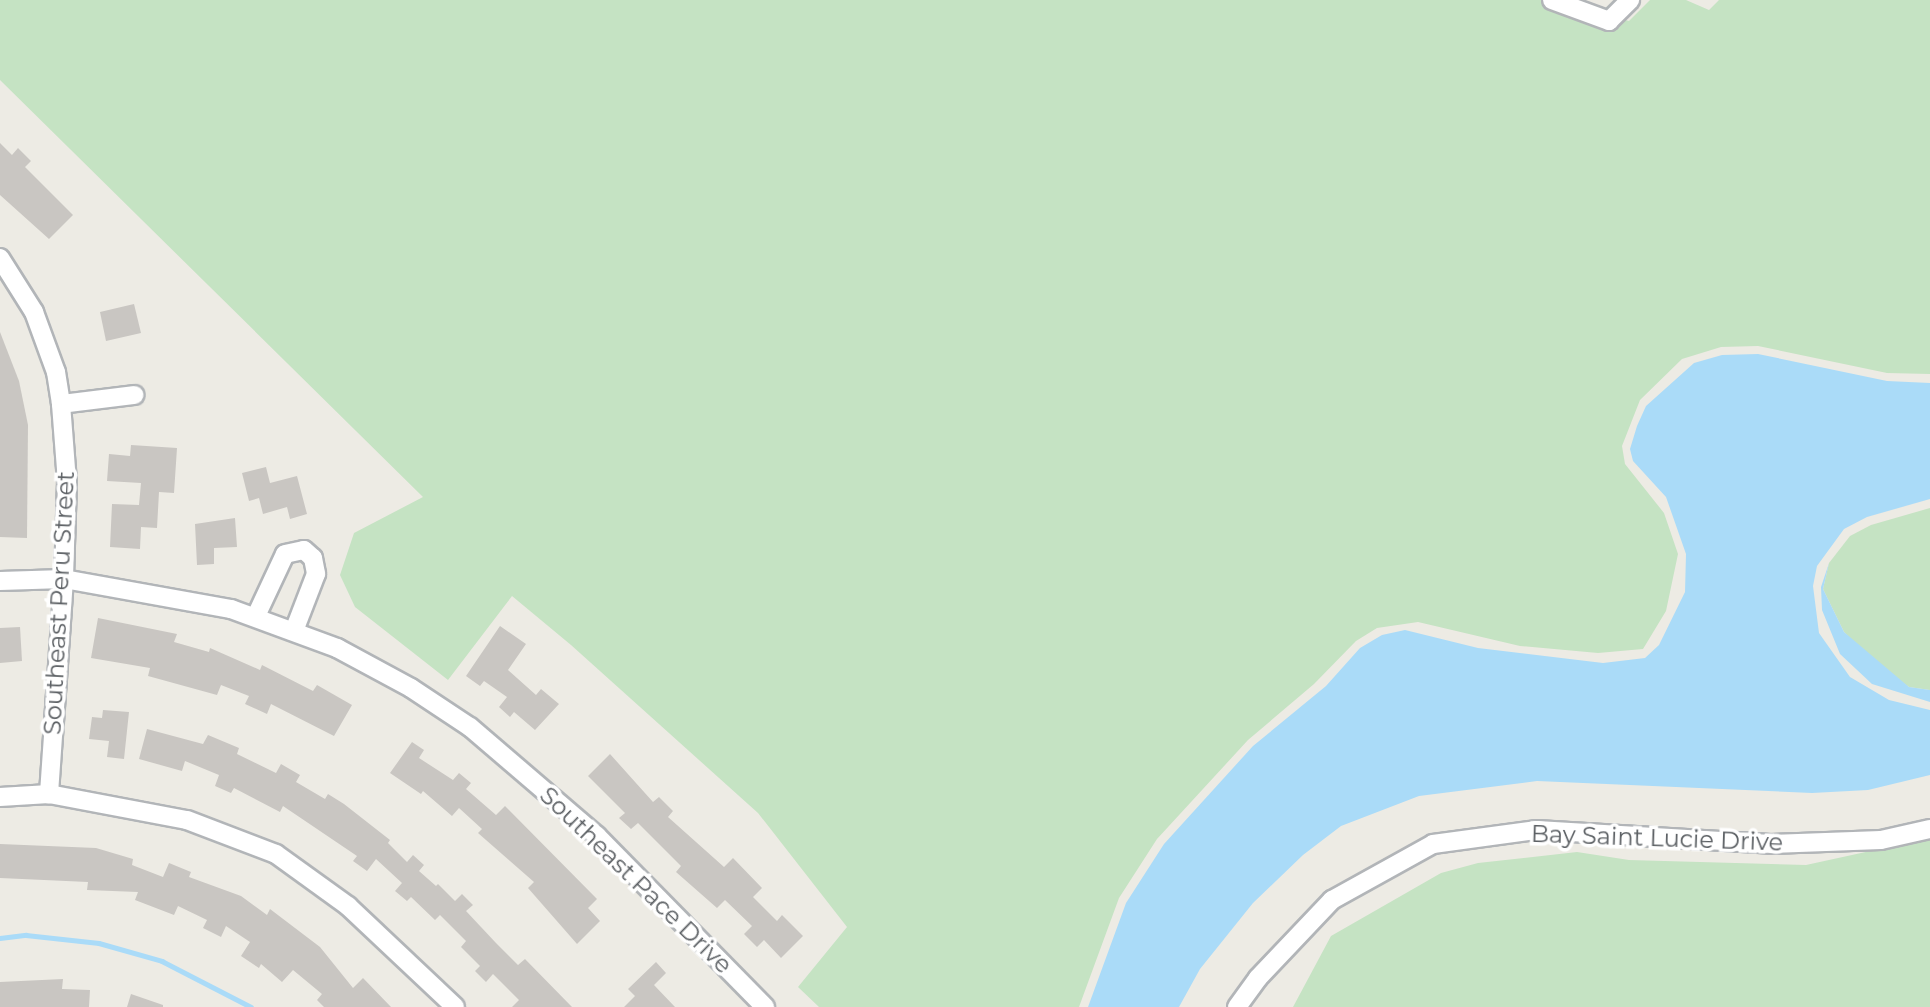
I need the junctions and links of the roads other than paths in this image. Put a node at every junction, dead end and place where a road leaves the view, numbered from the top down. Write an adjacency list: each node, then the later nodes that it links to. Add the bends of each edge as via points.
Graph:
1 (1552, 0): 2 (street, via 1609,21)
2 (1630, 0)
3 (0, 258): 5 (street, Southeast Peru Street, via 34,312 56,372)
4 (134, 395): 5 (street)
5 (61, 404): 6 (street, Southeast Peru Street, via 67,482)
6 (64, 579): 7 (street, Southeast Pace Drive); 8 (street, Southeast Pace Drive); 10 (street, Southeast Peru Street)
7 (0, 581)
8 (256, 616): 9 (street, Southeast Pace Drive); 9 (street, via 285,554 304,550 313,558 316,574)
9 (294, 631): 14 (street, Southeast Pace Drive, via 411,688 470,727 597,836)
10 (49, 794): 11 (street); 13 (street, via 187,820 276,854 348,906)
11 (0, 797)
12 (1930, 829): 15 (street, Bay Saint Lucie Drive, via 1881,840 1771,844 1537,830 1433,844 1332,900 1258,978)
13 (455, 1007)
14 (765, 1007)
15 (1237, 1007)

